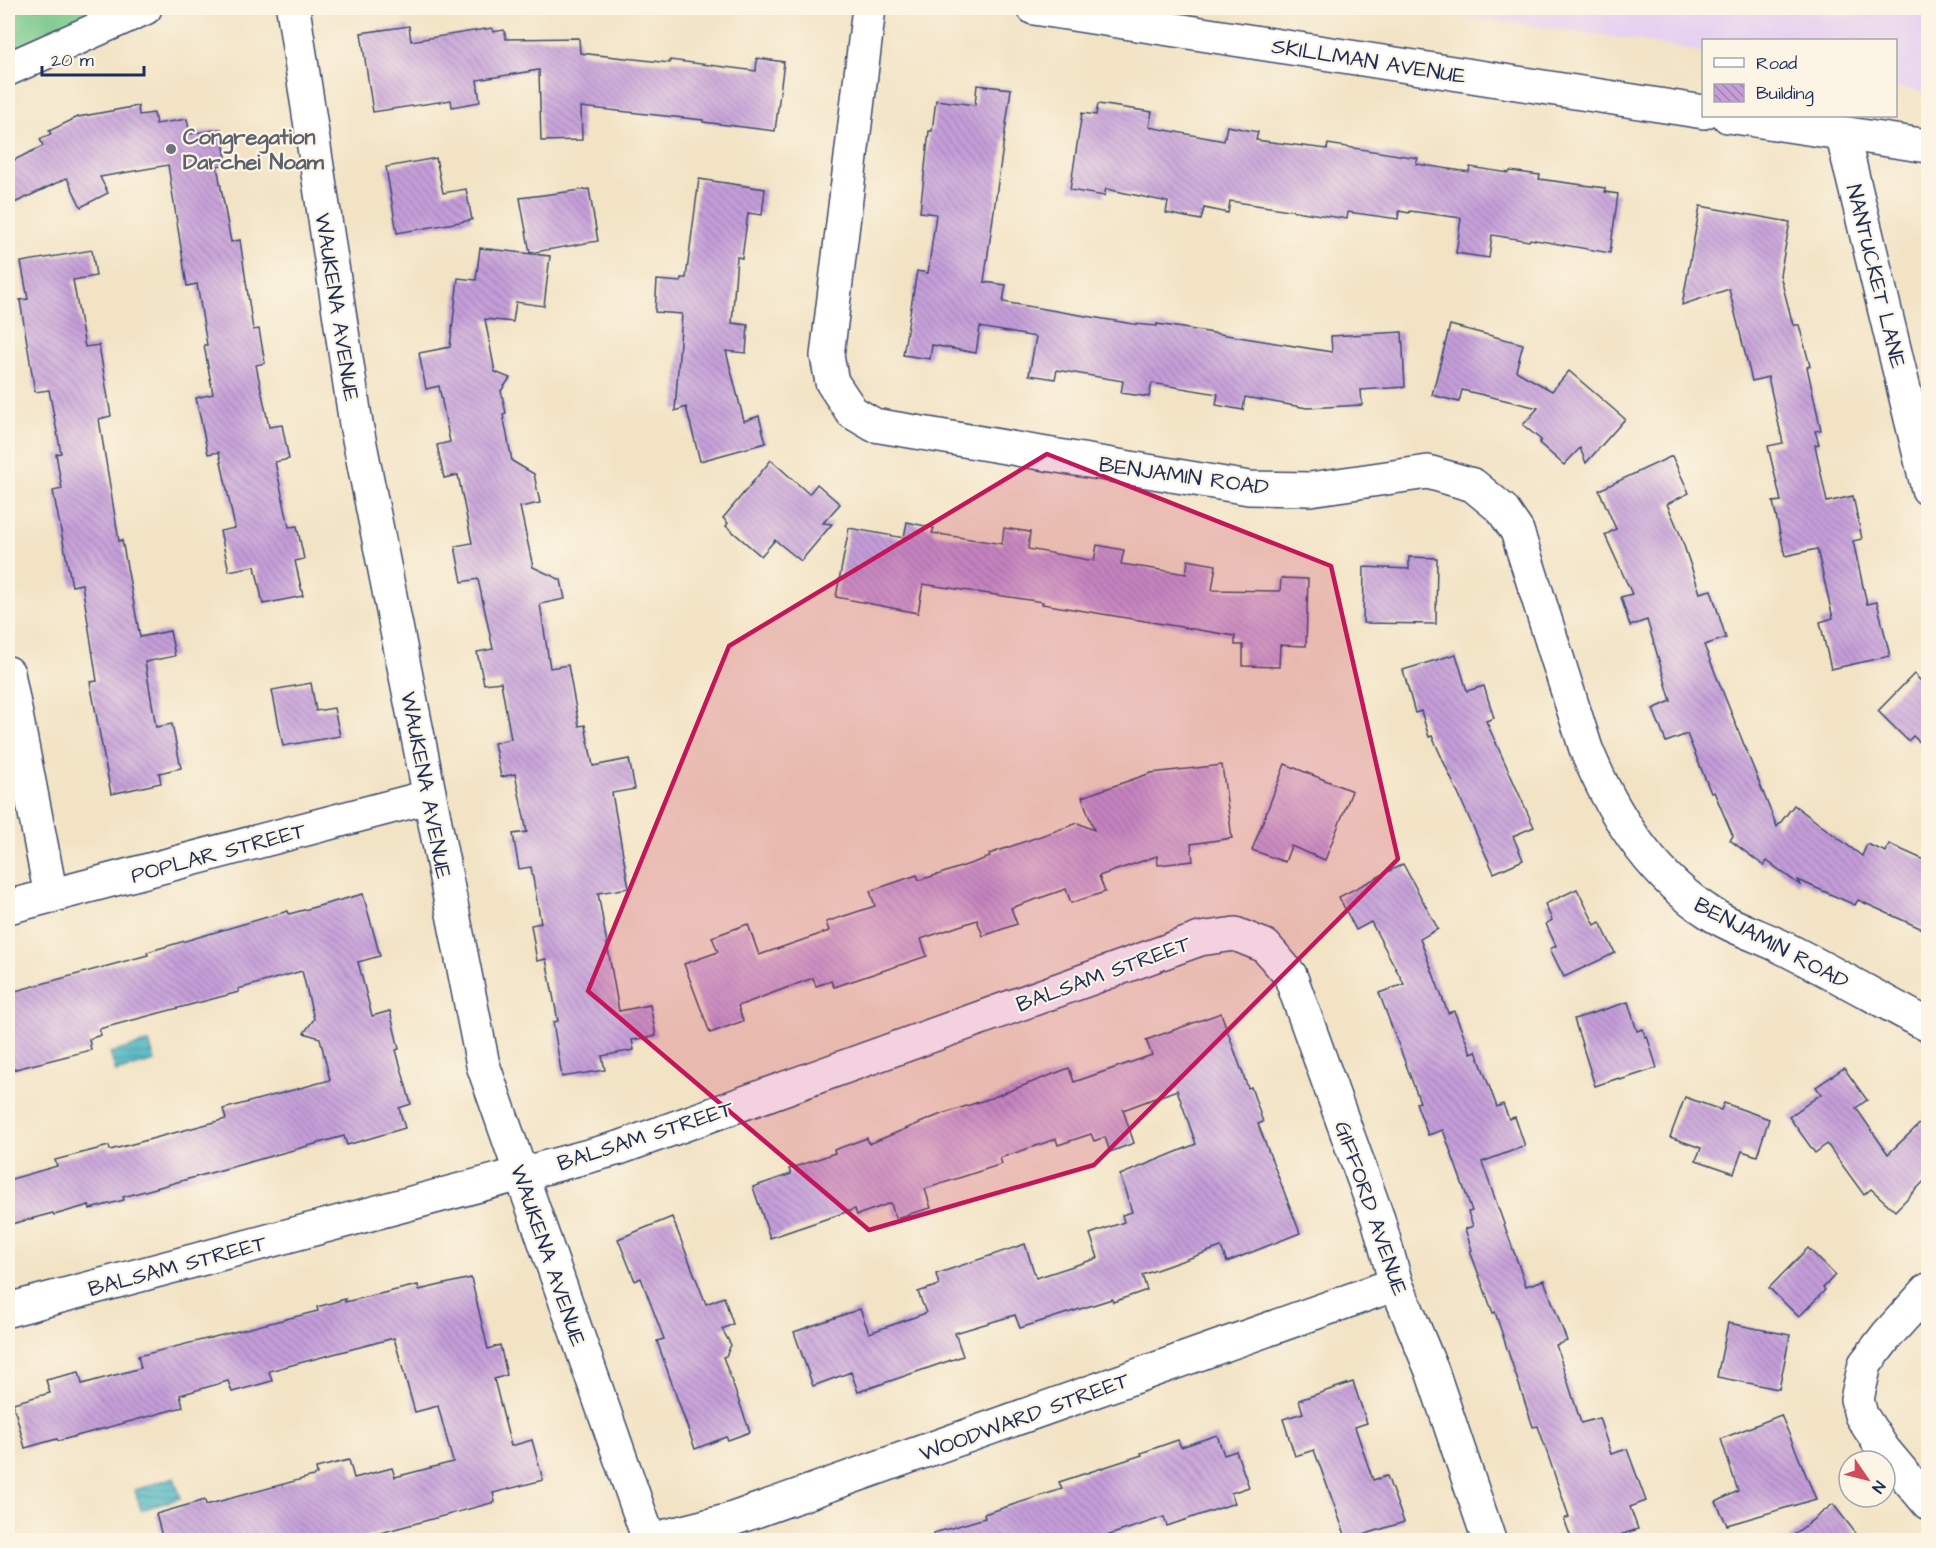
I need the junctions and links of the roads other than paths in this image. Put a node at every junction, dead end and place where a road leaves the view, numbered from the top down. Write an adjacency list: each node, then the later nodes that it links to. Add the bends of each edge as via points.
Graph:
1 (145, 8): 5 (street)
2 (293, 8): 12 (street, WAUKENA AVENUE, via 356,424)
3 (869, 8): 16 (street, BENJAMIN ROAD, via 827,356 832,382 852,412 873,425 1249,488 1310,489 1428,472 1473,484 1502,509 1517,531 1586,749 1599,782 1634,840 1676,888 1711,914)
4 (1034, 8): 6 (street, SKILLMAN AVENUE)
5 (8, 69)
6 (1702, 112)
7 (1735, 117): 8 (street)
8 (1842, 133): 9 (street); 10 (street, NANTUCKET LANE)
9 (1929, 146)
10 (1929, 489)
11 (8, 674): 13 (street)
12 (428, 797): 13 (street, POPLAR STREET); 17 (street, WAUKENA AVENUE, via 483,1065)
13 (51, 896): 14 (street, POPLAR STREET)
14 (8, 907)
15 (1200, 939): 17 (street, BALSAM STREET, via 619,1148); 18 (street, GIFFORD AVENUE, via 1235,934 1265,946 1290,975 1378,1218)
16 (1929, 1025)
17 (520, 1173): 20 (street, BALSAM STREET); 22 (street, WAUKENA AVENUE)
18 (1396, 1284): 22 (street, WOODWARD STREET, via 727,1521); 23 (street, GIFFORD AVENUE, via 1432,1371)
19 (1929, 1290): 21 (street, via 1864,1364 1857,1399 1861,1415 1883,1449)
20 (8, 1310)
21 (1929, 1503)
22 (650, 1540)
23 (1489, 1540)

